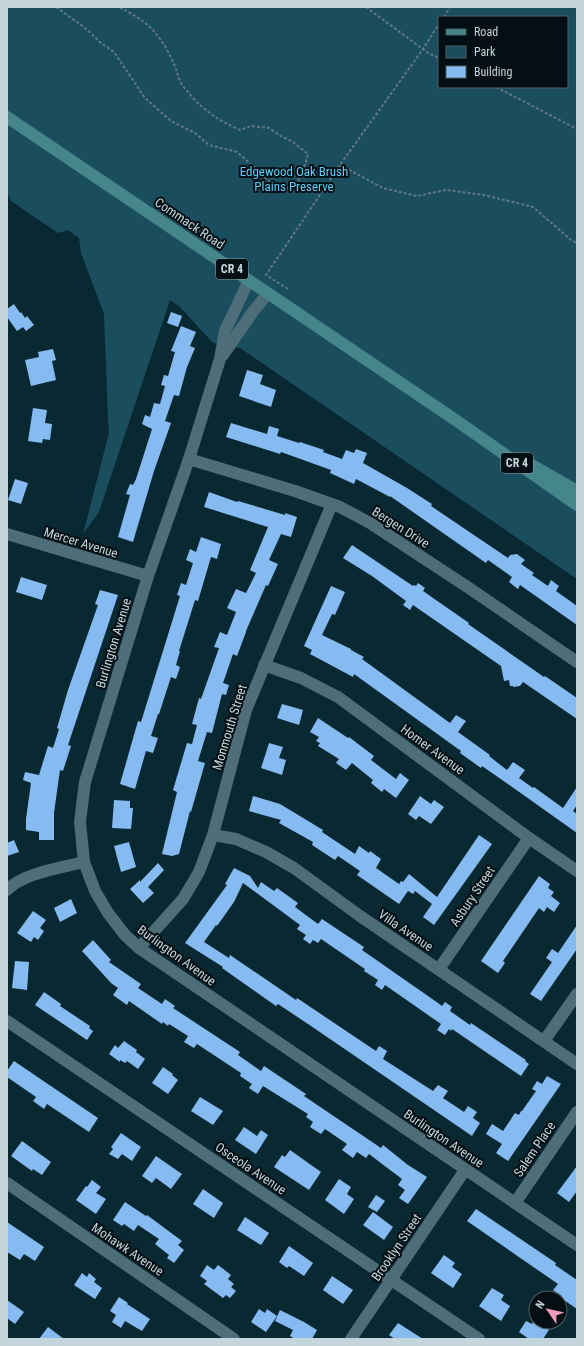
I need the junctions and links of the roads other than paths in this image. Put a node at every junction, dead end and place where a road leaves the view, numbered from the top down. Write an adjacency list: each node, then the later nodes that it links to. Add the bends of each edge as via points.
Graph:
1 (7, 117): 2 (main road, Commack Road / CR 4)
2 (249, 280): 3 (main road, Commack Road / CR 4); 4 (street, Burlington Avenue, via 225,331)
3 (268, 293): 4 (street, Burlington Avenue); 5 (main road, Commack Road / CR 4)
4 (220, 359): 6 (street, Burlington Avenue)
5 (457, 421): 7 (main road, Commack Road / CR 4); 9 (main road, Commack Road / CR 4)
6 (189, 459): 8 (street, Bergen Drive); 11 (street, Burlington Avenue)
7 (577, 491)
8 (332, 504): 12 (street, Bergen Drive, via 376,527); 13 (street, Monmouth Street)
9 (577, 505)
10 (7, 534): 11 (street, Mercer Avenue)
11 (148, 576): 16 (street, Burlington Avenue, via 86,782 80,822)
12 (577, 662)
13 (264, 664): 14 (street, Monmouth Street, via 246,710); 15 (street, Homer Avenue, via 301,678 338,698)
14 (213, 835): 19 (street, Monmouth Street, via 199,872 183,899); 20 (street, Villa Avenue, via 236,840 294,868)
15 (529, 838): 17 (street, Homer Avenue); 20 (street, Asbury Street)
16 (84, 862): 18 (street, via 33,875); 19 (street, Burlington Avenue, via 95,891 108,913)
17 (577, 870)
18 (7, 890)
19 (138, 948): 26 (street, Burlington Avenue)
20 (439, 969): 23 (street, Villa Avenue)
21 (577, 994): 23 (street)
22 (7, 1021): 30 (street, Osceola Avenue)
23 (544, 1041): 24 (street, Villa Avenue)
24 (577, 1064)
25 (577, 1112): 28 (street, Salem Place)
26 (465, 1170): 28 (street, Burlington Avenue); 30 (street, Brooklyn Street)
27 (7, 1183): 31 (street, Mohawk Avenue)
28 (515, 1203): 29 (street, Burlington Avenue)
29 (577, 1245)
30 (391, 1280): 32 (street, Brooklyn Street); 33 (street, Osceola Avenue)
31 (234, 1339)
32 (351, 1339)
33 (479, 1339)

